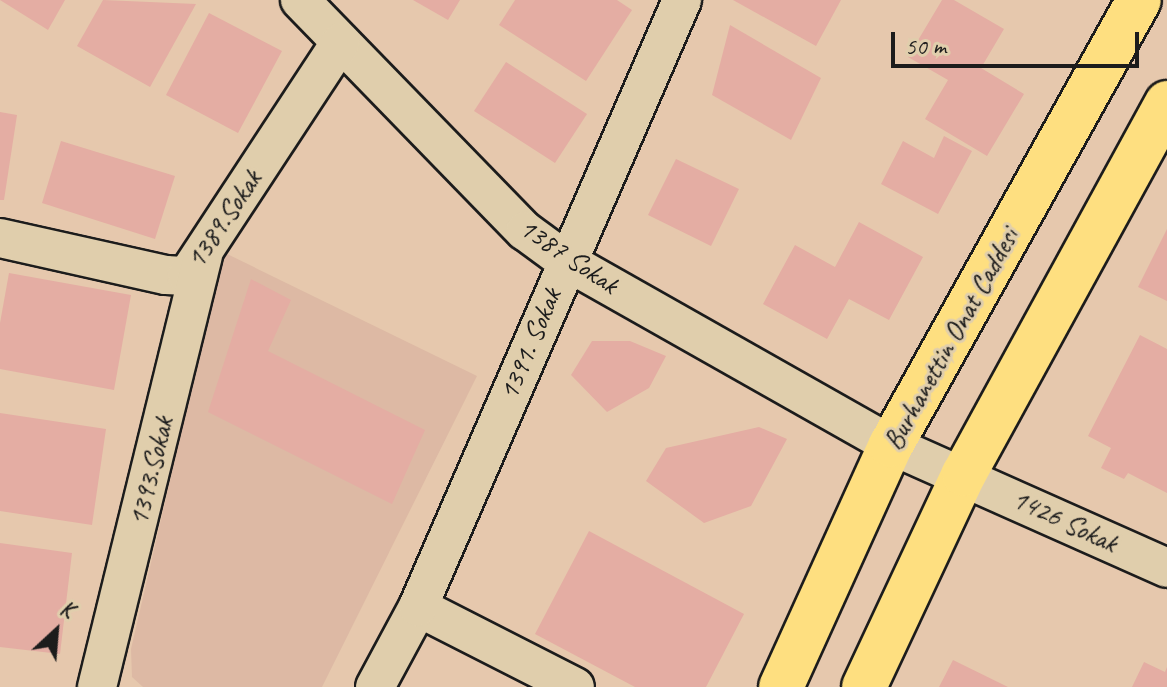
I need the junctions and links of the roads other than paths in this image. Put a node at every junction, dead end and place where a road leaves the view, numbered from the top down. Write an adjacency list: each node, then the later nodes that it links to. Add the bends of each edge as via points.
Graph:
1 (300, 0): 4 (street, 1387 Sokak)
2 (682, 0): 8 (street, 1391. Sokak)
3 (1139, 0): 9 (main road, Burhanettin Onat Caddesi)
4 (340, 43): 7 (street, 1389.Sokak); 8 (street, 1387 Sokak, via 525,231)
5 (1167, 103): 10 (main road)
6 (0, 238): 7 (street, 1389.Sokak, via 166,275 187,276)
7 (203, 255): 13 (street, 1393.Sokak)
8 (566, 261): 9 (street, 1387 Sokak); 12 (street, 1391. Sokak)
9 (891, 445): 10 (street, 1387 Sokak); 16 (main road, Burhanettin Onat Caddesi)
10 (964, 474): 11 (street, 1426 Sokak); 17 (main road)
11 (1167, 568)
12 (418, 607): 14 (street, 1391. Sokak); 15 (street)
13 (97, 687)
14 (375, 687)
15 (575, 687)
16 (781, 687)
17 (864, 687)

